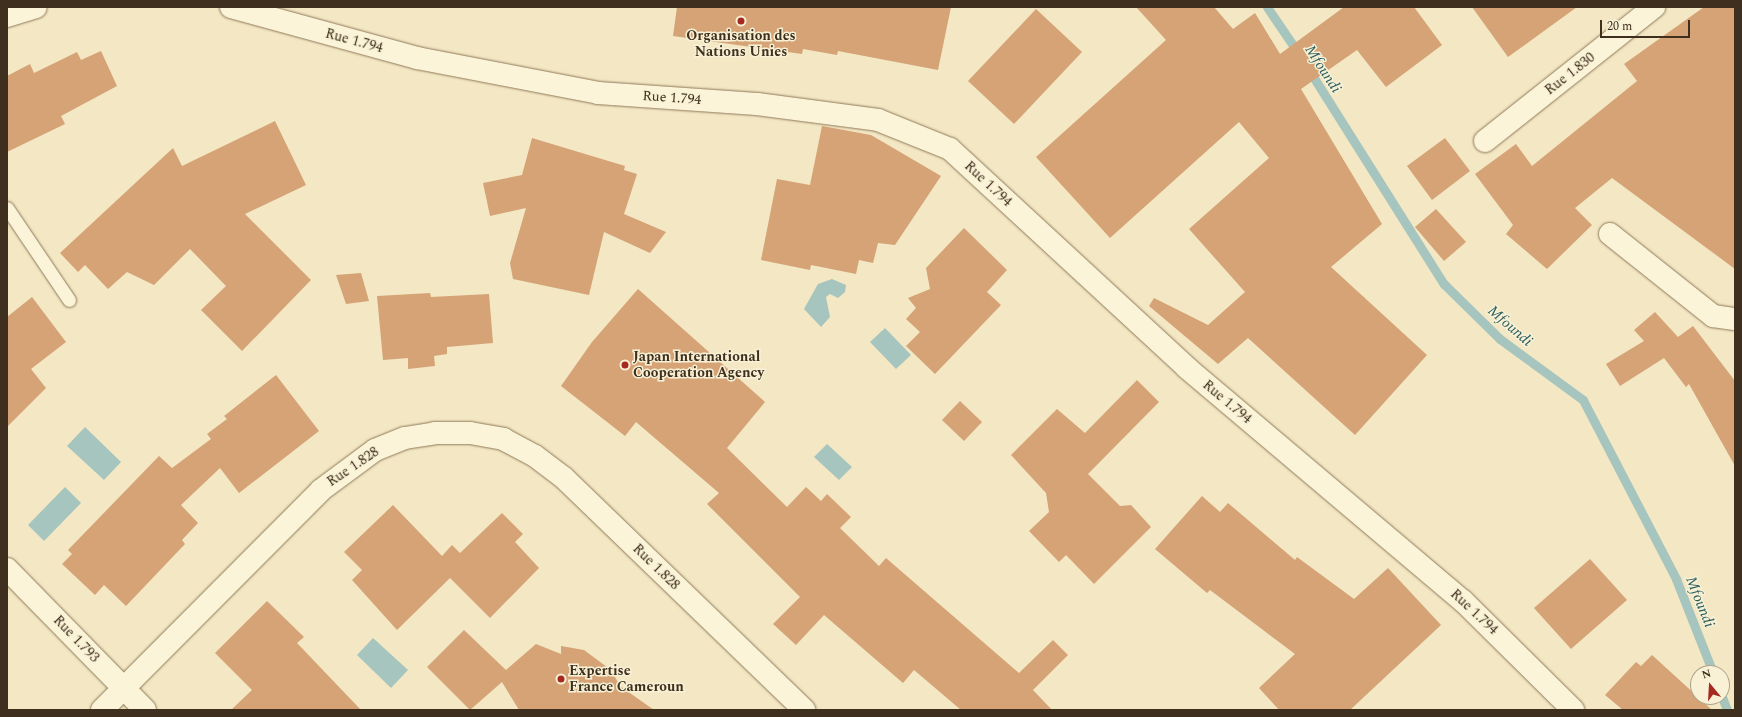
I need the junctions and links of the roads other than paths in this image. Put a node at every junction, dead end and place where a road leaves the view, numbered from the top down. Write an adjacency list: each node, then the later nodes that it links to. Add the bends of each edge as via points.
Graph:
1 (36, 7): 4 (street)
2 (231, 7): 15 (street, Rue 1.794, via 417,58 598,94 757,104 878,120 950,149 1187,368 1463,601)
3 (1654, 7): 5 (street, Rue 1.830)
4 (7, 16)
5 (1485, 140)
6 (7, 208): 8 (lane)
7 (1610, 234): 9 (street, via 1712,316)
8 (69, 300)
9 (1735, 320)
10 (7, 569): 11 (street, Rue 1.793)
11 (124, 688): 12 (street, Rue 1.828); 13 (street, Rue 1.793); 14 (street, Rue 1.828, via 321,490 375,450 405,438 435,433 470,433 503,439 535,456 564,478)
12 (102, 710)
13 (145, 710)
14 (804, 710)
15 (1573, 710)

